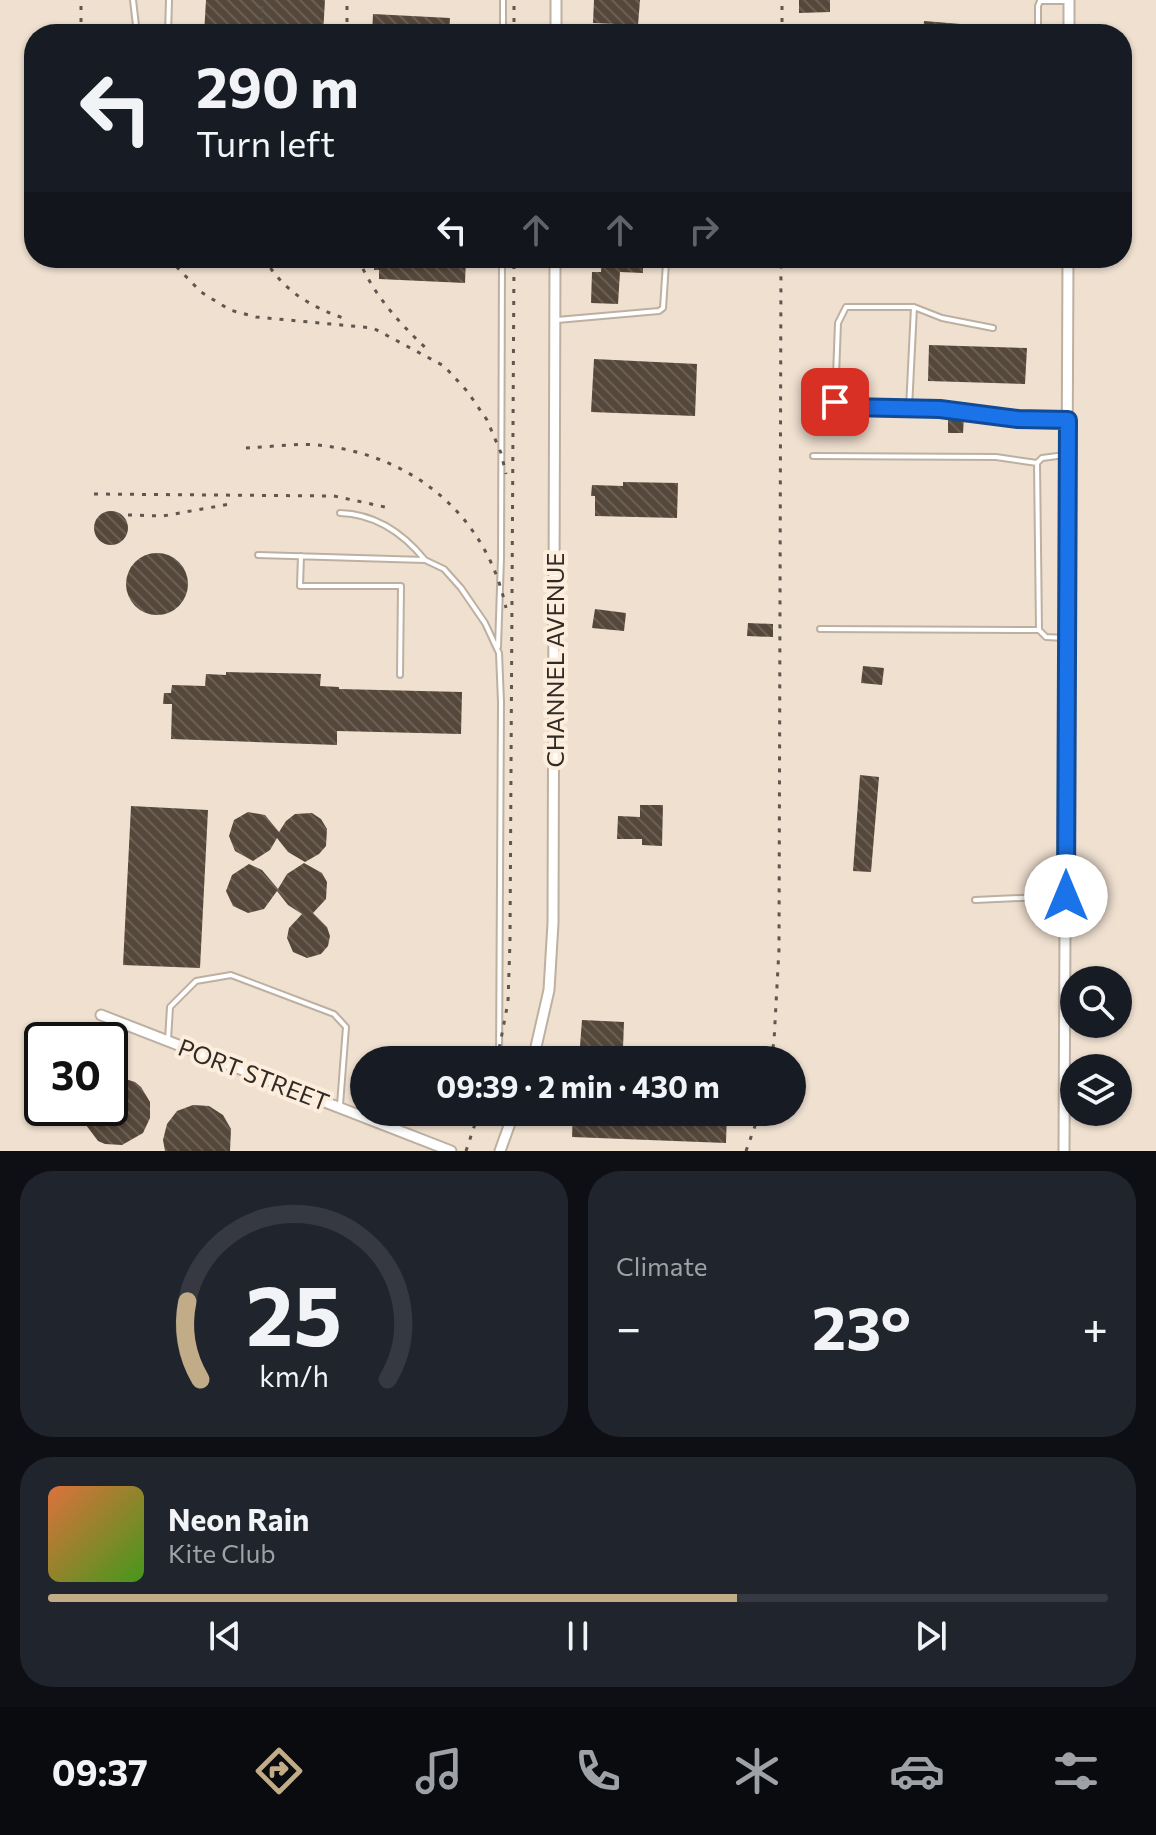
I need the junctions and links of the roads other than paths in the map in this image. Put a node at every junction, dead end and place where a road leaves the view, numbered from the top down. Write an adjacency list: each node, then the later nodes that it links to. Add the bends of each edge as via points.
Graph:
1 (133, 0): 6 (lane)
2 (169, 0): 7 (lane)
3 (503, 0): 8 (lane)
4 (556, 0): 9 (street)
5 (1069, 1): 10 (lane, via 1040,1); 11 (street)
6 (136, 24)
7 (168, 24)
8 (503, 24)
9 (556, 24)
10 (1038, 24)
11 (1069, 24)
12 (502, 268): 31 (lane)
13 (555, 268): 17 (street, CHANNEL AVENUE)
14 (666, 268): 17 (lane, via 659,311)
15 (1068, 268): 20 (street)
16 (914, 307): 18 (lane); 19 (lane); 19 (lane, via 846,307 838,323 835,402)
17 (555, 320): 38 (street, CHANNEL AVENUE, via 553,923 549,990)
18 (993, 328)
19 (909, 408): 20 (lane)
20 (1068, 420): 21 (street)
21 (1067, 455): 23 (lane); 30 (street)
22 (813, 456): 23 (lane, via 996,457)
23 (1037, 463): 29 (lane)
24 (340, 513): 27 (lane, via 359,514 388,526)
25 (258, 555): 26 (lane)
26 (301, 556): 27 (lane); 32 (lane, via 300,586 401,586)
27 (425, 560): 31 (lane, via 444,569 461,588)
28 (820, 629): 29 (lane)
29 (1039, 630): 30 (lane, via 1046,637)
30 (1067, 639): 33 (street)
31 (499, 653): 37 (lane)
32 (400, 675)
33 (1066, 896): 34 (lane); 43 (street)
34 (975, 900)
35 (101, 1015): 36 (street, PORT STREET)
36 (168, 1041): 39 (street, PORT STREET); 39 (lane, via 170,1007 196,981 231,975 319,1008 346,1027)
37 (499, 1046)
38 (536, 1046)
39 (339, 1108): 41 (street, PORT STREET)
40 (508, 1126): 42 (street)
41 (451, 1151)
42 (500, 1151)
43 (1064, 1151)

